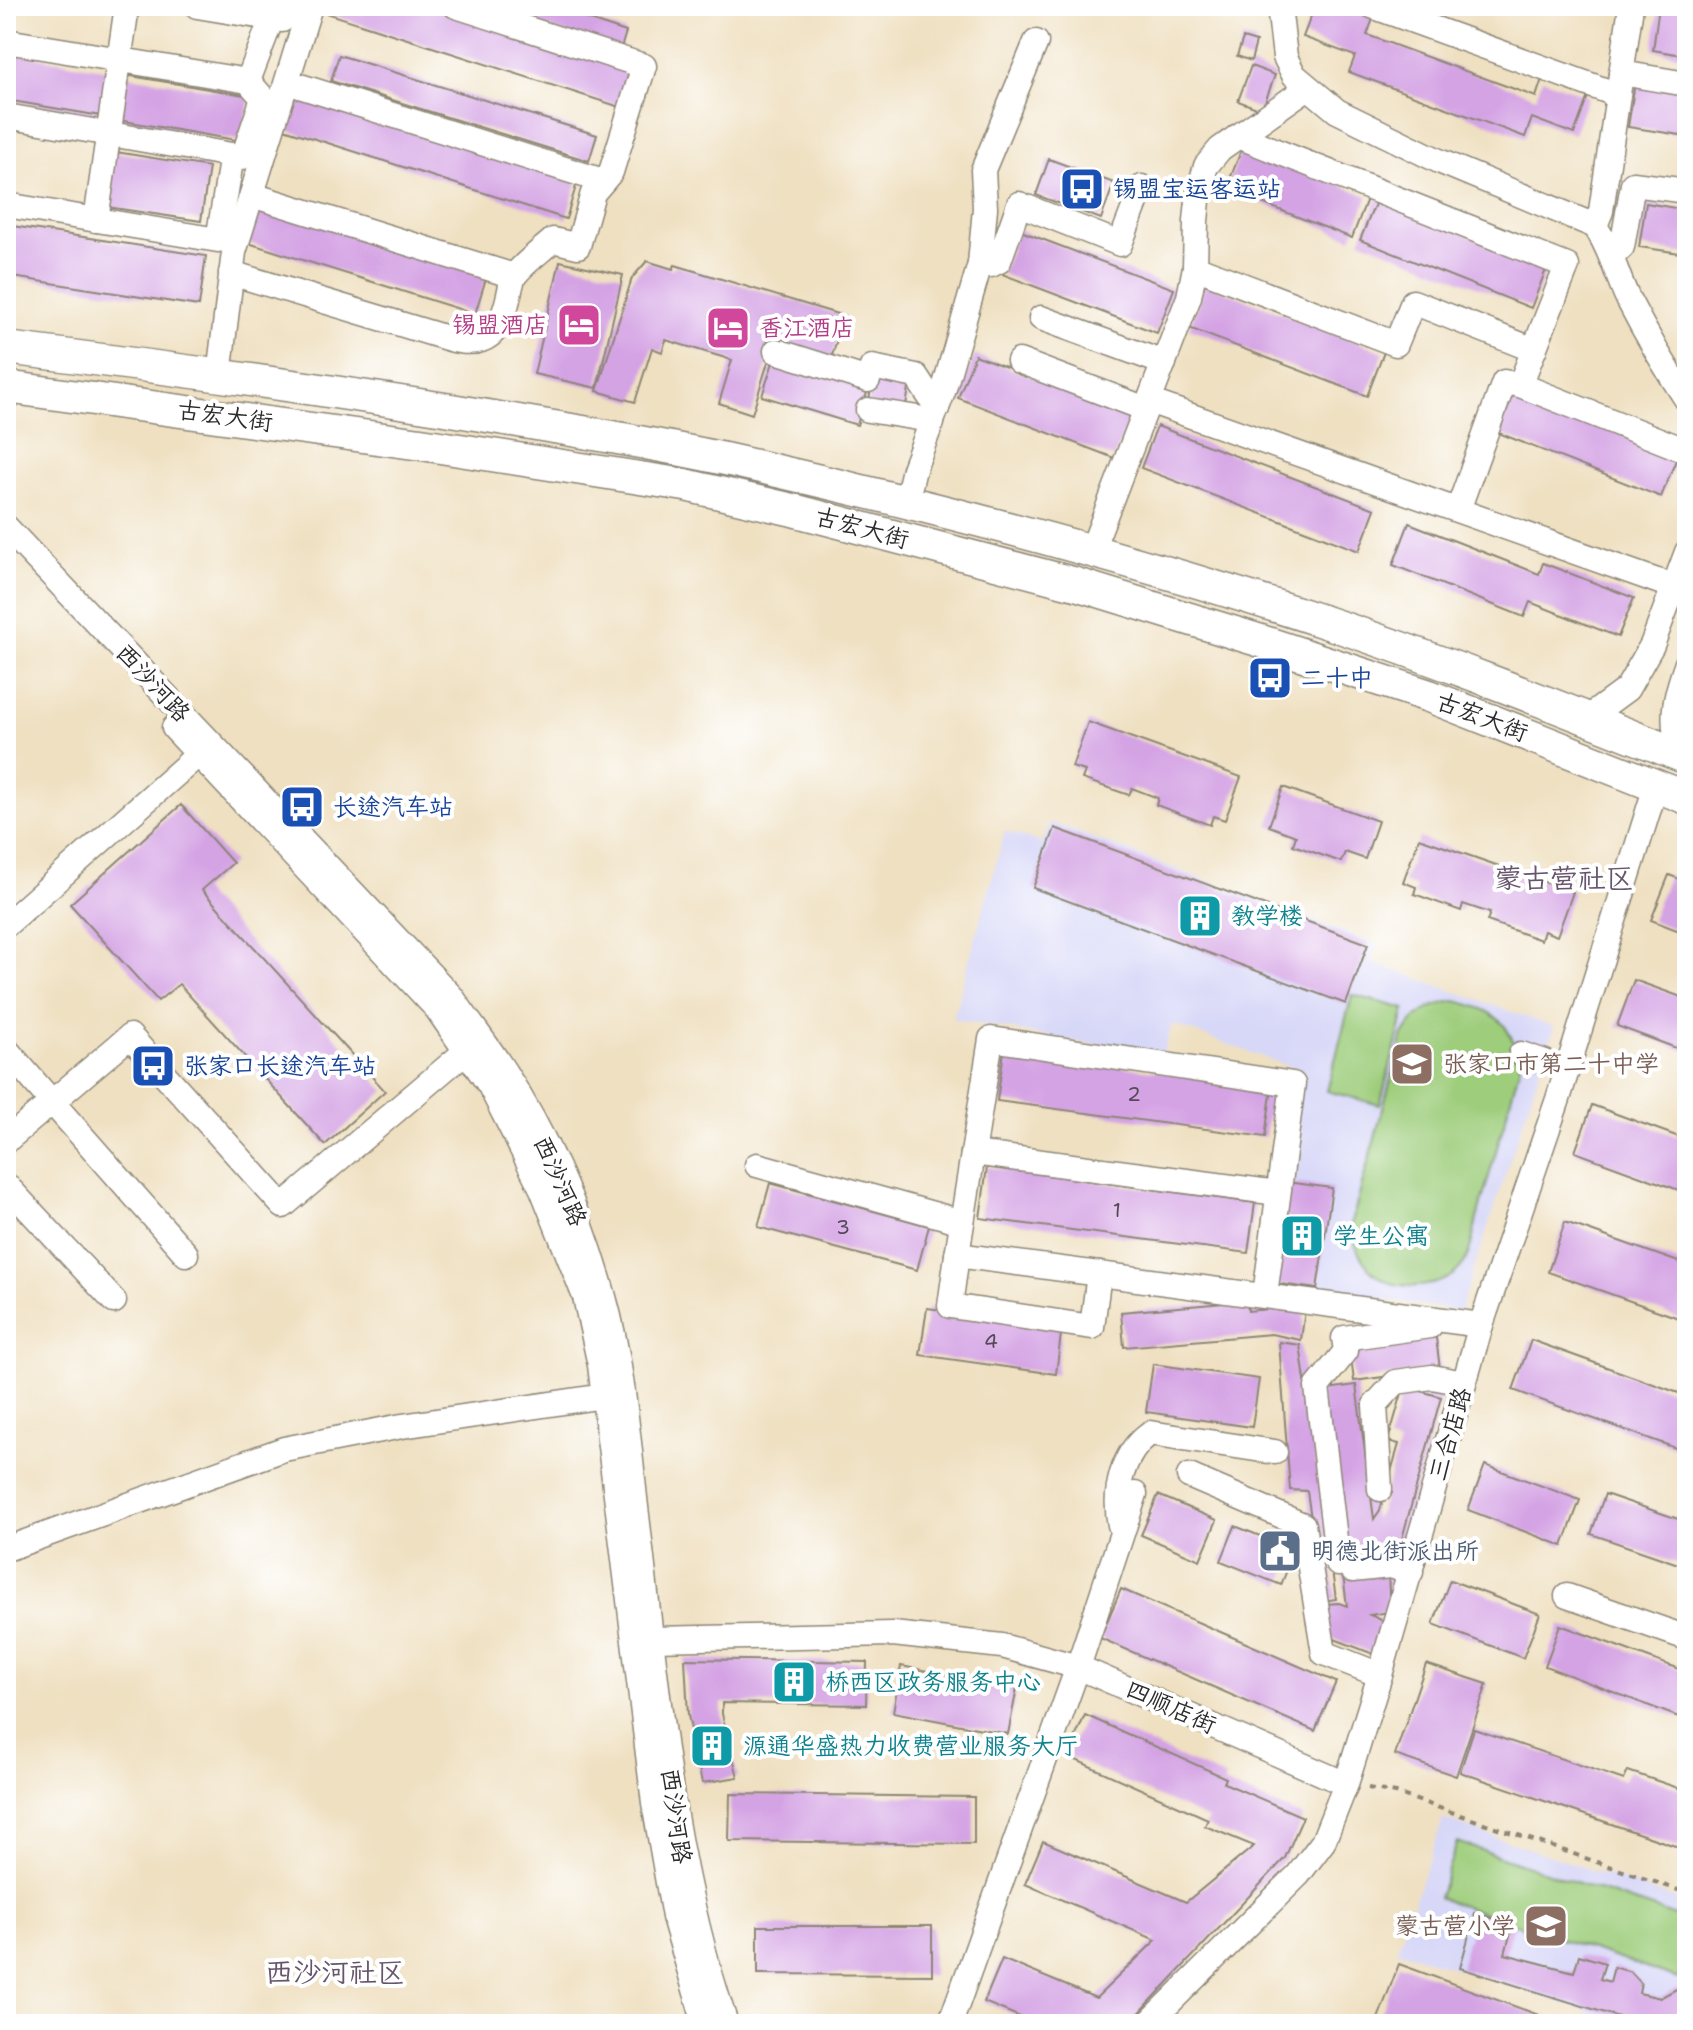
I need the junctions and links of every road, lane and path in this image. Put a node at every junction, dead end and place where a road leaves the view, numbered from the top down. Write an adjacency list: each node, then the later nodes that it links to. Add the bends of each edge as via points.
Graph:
1 (127, 6): 11 (street)
2 (197, 6): 8 (street)
3 (310, 6): 13 (street)
4 (456, 6): 21 (street, via 644,66 611,172)
5 (1279, 6): 16 (street, via 1285,57)
6 (1372, 6): 14 (street)
7 (1631, 6): 14 (street)
8 (279, 12): 12 (street)
9 (6, 41): 11 (street)
10 (1036, 42): 29 (street, via 983,170)
11 (119, 60): 12 (street); 18 (street)
12 (248, 81): 20 (street, via 263,98 243,157)
13 (287, 82): 21 (street); 24 (street)
14 (1619, 84): 15 (street); 27 (street)
15 (1687, 84)
16 (1307, 88): 19 (street); 27 (street, via 1337,111 1439,161)
17 (6, 116): 18 (street)
18 (108, 134): 20 (street); 26 (street)
19 (1238, 136): 30 (street, via 1206,166 1199,190); 35 (street, via 1567,266)
20 (232, 155): 26 (street, via 218,240)
21 (603, 181): 32 (street, via 593,193 578,246 553,240)
22 (1142, 187): 29 (street, via 1120,244 1019,204 999,261)
23 (1687, 191): 28 (street, via 1633,184 1622,247)
24 (252, 195): 31 (street); 32 (street)
25 (6, 205): 26 (street)
26 (96, 220)
27 (1595, 226): 28 (street)
28 (1612, 256): 42 (street, via 1655,352)
29 (980, 264): 45 (street)
30 (1195, 267): 35 (street, via 1396,344 1413,302); 38 (street)
31 (231, 273): 32 (street, via 473,343 494,333); 39 (street)
32 (514, 276)
33 (1041, 318): 38 (street)
34 (6, 348): 39 (main road, 古宏大街)
35 (1534, 350): 40 (street)
36 (776, 351): 45 (street, via 868,380 872,367 916,376)
37 (1019, 361): 43 (street)
38 (1164, 363): 43 (street)
39 (219, 375): 47 (main road, 古宏大街, via 645,443)
40 (1520, 385): 46 (street); 48 (street, via 1504,382)
41 (6, 387): 58 (main road, 古宏大街, via 685,485 793,510 1076,584 1261,641 1429,696)
42 (1687, 400)
43 (1147, 405): 48 (street); 51 (street)
44 (868, 410): 45 (street, via 918,418)
45 (935, 415): 47 (street)
46 (1687, 451)
47 (906, 503): 51 (main road, 古宏大街)
48 (1458, 510): 53 (street)
49 (6, 527): 56 (street, 西沙河路)
50 (6, 548): 56 (street, 西沙河路)
51 (1091, 552): 55 (main road, 古宏大街, via 1331,624)
52 (1687, 552): 53 (street)
53 (1674, 587): 55 (street, via 1652,645 1627,689)
54 (1687, 663): 57 (street, via 1672,716)
55 (1586, 719): 57 (main road, 古宏大街)
56 (205, 749): 60 (street); 61 (street, 西沙河路, via 452,997)
57 (1683, 757)
58 (1656, 786): 59 (main road, 古宏大街); 78 (street, 三合店路, via 1565,1036)
59 (1687, 798)
60 (6, 925)
61 (474, 1045): 65 (street, via 283,1206 130,1036); 82 (street, 西沙河路, via 542,1189 585,1297); 92 (street, 西沙河路, via 505,1072 548,1148 584,1232 605,1300 621,1381)
62 (6, 1049): 65 (street)
63 (1521, 1054): 64 (street)
64 (1545, 1062)
65 (52, 1102): 66 (street); 72 (street)
66 (6, 1141)
67 (973, 1153): 70 (street); 70 (street, via 991,1039 1293,1084); 71 (street)
68 (757, 1165): 71 (street)
69 (6, 1185): 76 (street)
70 (1278, 1193): 75 (street)
71 (962, 1222): 73 (street)
72 (186, 1254)
73 (957, 1255): 74 (street); 74 (street, via 950,1306 1092,1327)
74 (1099, 1274): 75 (street)
75 (1265, 1295): 77 (street)
76 (114, 1301)
77 (1371, 1310): 78 (street); 80 (street)
78 (1481, 1325): 81 (street, 三合店路)
79 (1433, 1326): 80 (street)
80 (1367, 1335): 89 (street, via 1344,1338 1346,1351 1317,1387 1345,1567 1390,1566)
81 (1464, 1383): 85 (street, via 1432,1377 1396,1382 1375,1405); 89 (street, 三合店路)
82 (604, 1396): 88 (street, via 284,1449); 92 (street, 西沙河路)
83 (1275, 1452): 87 (street, via 1150,1433 1134,1448 1122,1475 1117,1509)
84 (1189, 1476): 94 (street, via 1303,1525 1324,1653)
85 (1380, 1489)
86 (1135, 1494): 87 (street)
87 (1122, 1534): 93 (street)
88 (6, 1549)
89 (1411, 1572): 94 (street, 三合店路)
90 (1567, 1596): 91 (street)
91 (1687, 1638)
92 (643, 1640): 93 (street, 四顺店街, via 893,1634 1002,1646); 97 (street, 西沙河路, via 654,1803 674,1917); 98 (street, 西沙河路, via 685,1877)
93 (1078, 1667): 95 (street, 四顺店街); 99 (street)
94 (1380, 1675): 95 (street, 三合店路)
95 (1346, 1784): 96 (path, via 1396,1793); 100 (street, 三合店路, via 1323,1842 1298,1875)
96 (1687, 1893)
97 (705, 2024)
98 (726, 2024)
99 (950, 2024)
100 (1148, 2024)

